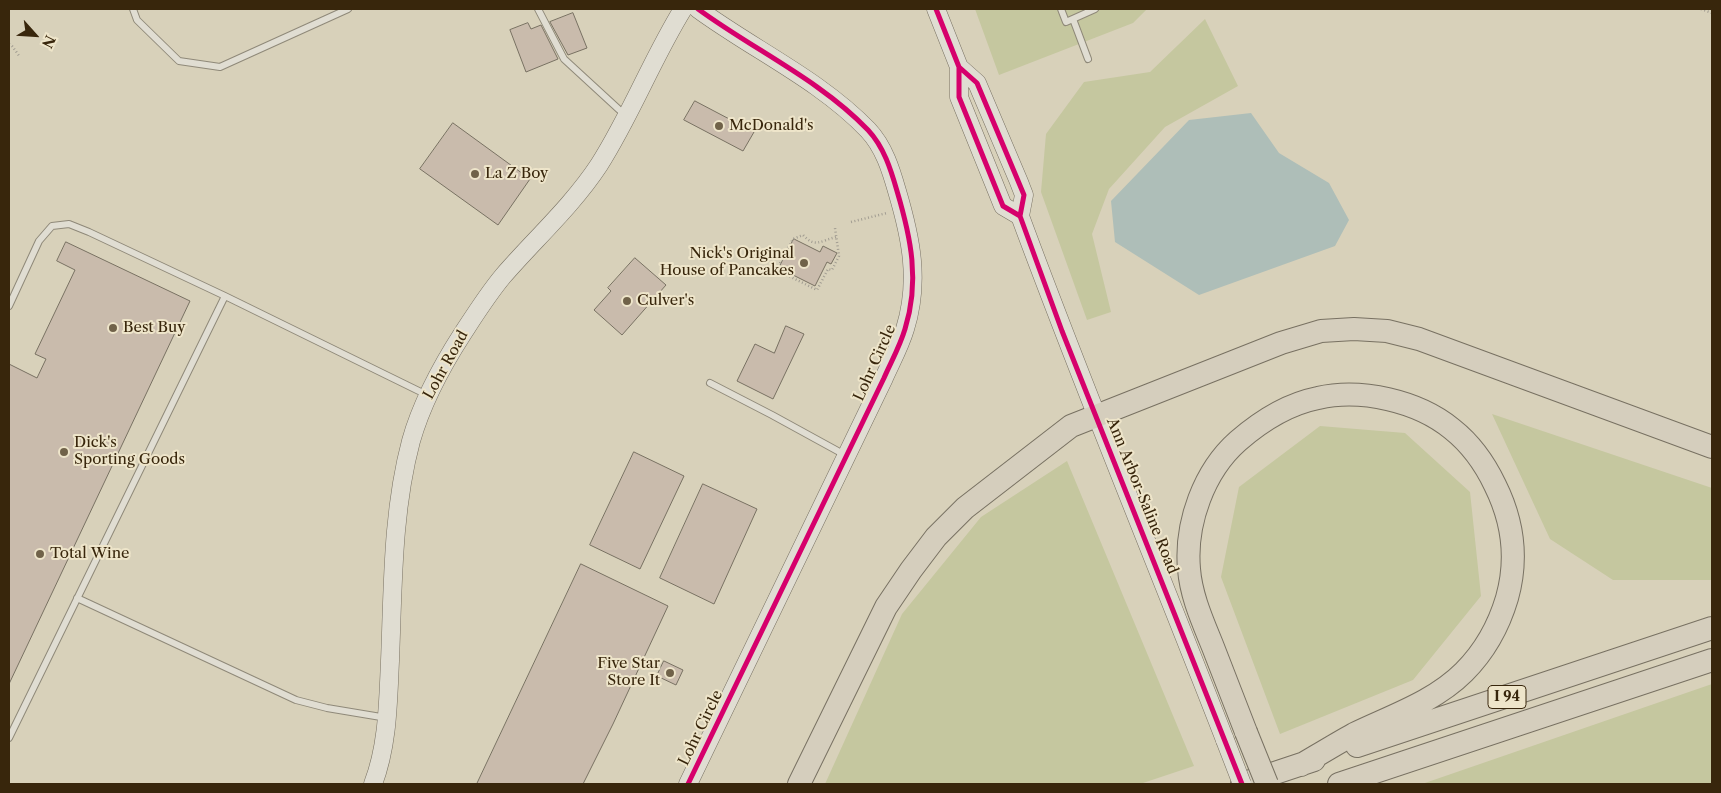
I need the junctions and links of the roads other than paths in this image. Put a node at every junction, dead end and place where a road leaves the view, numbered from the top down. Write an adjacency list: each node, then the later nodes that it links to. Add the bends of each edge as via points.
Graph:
1 (133, 9): 2 (lane, via 137,20 178,61 220,67)
2 (348, 9)
3 (538, 9): 12 (lane, via 564,59)
4 (683, 9): 12 (street, Lohr Road)
5 (698, 9): 20 (street, Lohr Circle, via 845,109 870,131 887,159 912,252 913,289 905,329)
6 (936, 9): 11 (street, Ann Arbor-Saline Road)
7 (1061, 9): 9 (lane, via 1066,22)
8 (1095, 9): 9 (lane)
9 (1073, 19): 10 (lane)
10 (1088, 60)
11 (959, 67): 13 (street, Ann Arbor-Saline Road, via 958,97 1004,206); 13 (street, Ann Arbor-Saline Road, via 977,82 1022,188)
12 (626, 117): 17 (street, Lohr Road, via 569,206 480,307)
13 (1020, 216): 18 (street, Ann Arbor-Saline Road)
14 (225, 296): 15 (lane, via 69,224 52,226 39,241); 17 (lane); 21 (lane)
15 (9, 306)
16 (710, 383): 20 (lane)
17 (427, 395): 24 (street, Lohr Road, via 401,482)
18 (1095, 416): 19 (highway, via 1281,343 1321,331 1386,331 1419,339); 29 (highway, via 1071,426 1034,454 965,508 936,537 886,607); 30 (street, Ann Arbor-Saline Road, bridge)
19 (1712, 447)
20 (845, 455): 28 (street, Lohr Circle)
21 (77, 598): 24 (lane, via 296,700); 25 (lane)
22 (1712, 628): 26 (highway, I 94)
23 (1712, 660): 32 (highway, I 94)
24 (387, 718): 27 (street, Lohr Road)
25 (9, 738)
26 (1301, 765): 30 (highway, I 94); 31 (highway, bridge, via 1352,735 1412,707 1464,672 1486,645 1502,614 1511,584 1514,560 1512,531 1503,500 1477,453 1453,429 1428,413 1390,399 1357,394 1319,397 1288,407 1254,426 1226,452 1209,477 1195,510 1189,568 1194,595)
27 (372, 784)
28 (688, 784)
29 (799, 784)
30 (1242, 784)
31 (1267, 784)
32 (1339, 784)

